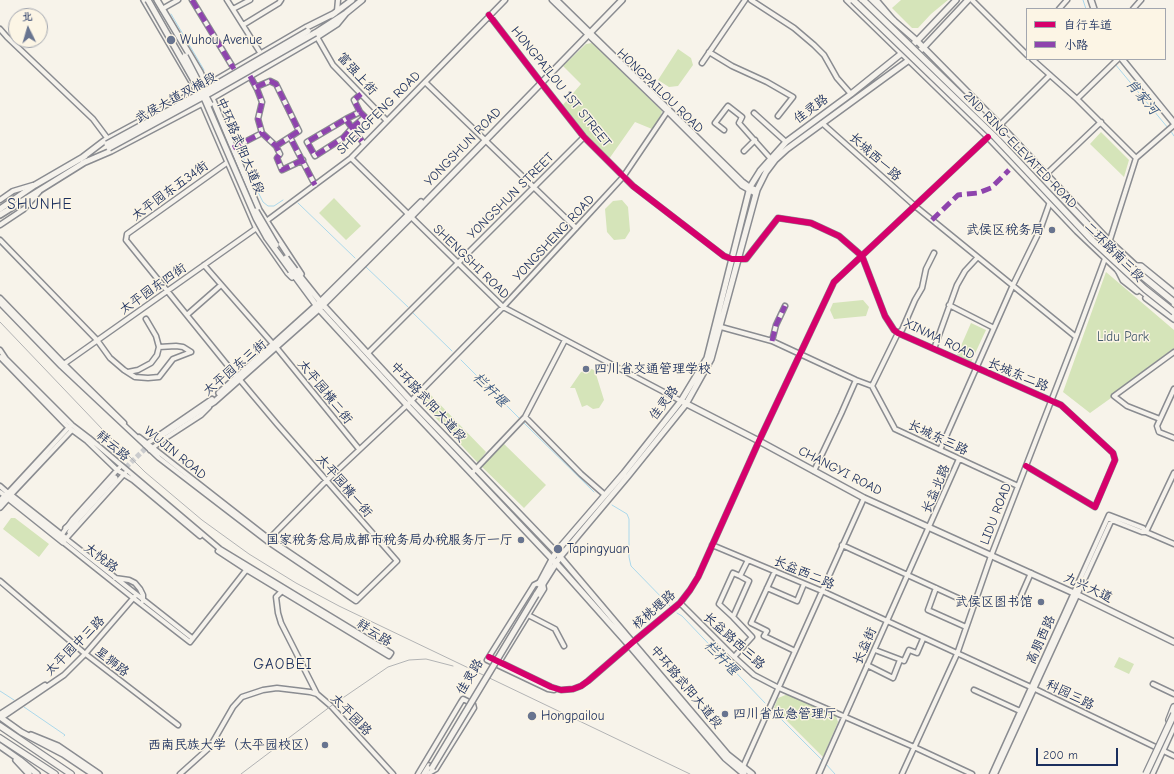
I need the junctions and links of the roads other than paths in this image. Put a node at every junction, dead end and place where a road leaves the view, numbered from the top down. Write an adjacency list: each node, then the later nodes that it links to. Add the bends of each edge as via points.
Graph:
1 (144, 0): 59 (main road)
2 (148, 0): 125 (main road, 中环路武阳大道段, bridge, via 205,100 256,218 267,238)
3 (152, 0): 125 (main road, 中环路武阳大道段, bridge, via 208,98 258,214)
4 (157, 0): 32 (main road)
5 (178, 0): 32 (street)
6 (192, 0): 52 (street)
7 (228, 0): 33 (street)
8 (250, 0): 33 (street)
9 (281, 0): 37 (street)
10 (338, 0): 34 (street)
11 (352, 0): 34 (main road, 武侯大道双楠段)
12 (362, 0): 40 (main road, 武侯大道双楠段)
13 (505, 0): 35 (street, SHENGFENG ROAD)
14 (552, 0): 39 (street, HONGPAILOU ROAD)
15 (557, 0): 39 (street, HONGPAILOU ROAD)
16 (617, 0): 39 (main road)
17 (622, 0): 39 (main road, YONGSHUN ROAD)
18 (744, 0): 43 (street)
19 (751, 0): 61 (street, via 794,28 814,45)
20 (847, 0): 45 (main road, 二环路南三段)
21 (853, 0): 140 (highway, 2ND RING ELEVATED ROAD, bridge, via 995,137 1092,240)
22 (863, 0): 134 (highway, 2ND RING ELEVATED ROAD, bridge, via 1006,139 1110,248)
23 (870, 0): 29 (highway)
24 (956, 0): 41 (main road, 佳灵路)
25 (968, 0): 42 (main road, 佳灵路)
26 (972, 0): 44 (street)
27 (1067, 0): 30 (street)
28 (1141, 0): 31 (street)
29 (876, 3): 36 (highway)
30 (1060, 8)
31 (1134, 8)
32 (162, 9): 57 (main road)
33 (233, 10): 37 (street)
34 (336, 12): 46 (main road); 84 (main road, 武侯大道双楠段, bridge, via 204,92)
35 (490, 15): 55 (street, SHENGFENG ROAD); 56 (street, HONGPAILOU 1ST STREET)
36 (893, 20): 41 (main road, 二环路南三段)
37 (243, 25): 46 (street)
38 (0, 30): 84 (street, via 93,119)
39 (588, 33): 56 (main road, YONGSHUN ROAD); 65 (street, HONGPAILOU ROAD)
40 (316, 35): 54 (main road); 60 (street, 富强上街, via 333,65); 84 (main road, 武侯大道双楠段, bridge, via 210,93)
41 (917, 41): 42 (main road, 二环路南三段); 45 (main road, 佳灵路)
42 (923, 48): 47 (main road, 佳灵路); 73 (main road, 二环路南三段)
43 (710, 52): 51 (street); 68 (street, via 793,97)
44 (1026, 52)
45 (902, 53): 47 (main road, 二环路南三段); 61 (main road, 佳灵路)
46 (261, 54): 52 (main road)
47 (909, 60): 72 (main road, 佳灵路); 78 (main road, 二环路南三段)
48 (1033, 60): 53 (street)
49 (1123, 60): 74 (main road)
50 (1115, 62): 63 (street)
51 (702, 64)
52 (234, 69): 57 (main road)
53 (1050, 75): 63 (street); 73 (street)
54 (250, 76): 58 (street); 62 (main road)
55 (425, 82): 70 (street, SHENGFENG ROAD); 81 (street)
56 (540, 82): 80 (street, HONGPAILOU 1ST STREET); 81 (main road, YONGSHUN ROAD)
57 (206, 86): 59 (main road); 62 (main road)
58 (256, 87): 77 (street, via 262,102 258,119); 79 (street, via 270,81 276,84 299,131)
59 (196, 91): 64 (main road); 84 (main road)
60 (361, 94): 66 (street, via 354,100); 70 (street, 富强上街)
61 (851, 94): 83 (main road, 佳灵路)
62 (212, 98): 64 (main road); 87 (main road)
63 (1077, 100): 71 (street)
64 (202, 103): 93 (main road); 94 (main road)
65 (669, 111): 96 (street, YONGSHENG ROAD); 101 (street, HONGPAILOU ROAD)
66 (360, 112): 69 (street); 75 (street, via 365,117)
67 (754, 113): 83 (street)
68 (778, 116)
69 (346, 119): 75 (street); 75 (street, via 307,142 316,156)
70 (387, 121): 85 (street, SHENGFENG ROAD)
71 (1101, 122): 91 (street); 95 (street)
72 (822, 123): 103 (main road, 佳灵路, via 775,160); 106 (street, 长城西一路)
73 (1000, 125): 95 (main road, 二环路南三段)
74 (1173, 125): 91 (street)
75 (352, 128): 85 (street)
76 (724, 130): 82 (street, via 715,123 728,106 742,117 739,123)
77 (262, 133): 86 (street); 87 (street)
78 (988, 136): 99 (main road, 二环路南三段); 106 (street, 核桃堰路)
79 (290, 137): 86 (street); 92 (street)
80 (584, 137): 96 (street, HONGPAILOU 1ST STREET); 100 (street, YONGSHUN STREET)
81 (484, 139): 100 (street); 109 (main road, YONGSHUN ROAD)
82 (755, 140): 88 (street); 90 (street)
83 (786, 142): 90 (main road, 佳灵路)
84 (108, 143): 94 (main road, 武侯大道双楠段); 97 (main road, 武侯大道双楠段)
85 (364, 144): 89 (street, SHENGFENG ROAD)
86 (276, 146): 92 (street, via 282,170)
87 (232, 148): 110 (main road)
88 (744, 151)
89 (351, 158): 98 (street, SHENGFENG ROAD); 109 (street, SHENGSHI ROAD)
90 (771, 158): 101 (main road, 佳灵路)
91 (1136, 158): 116 (street, LIDU ROAD)
92 (303, 160): 98 (street)
93 (228, 162): 112 (main road); 115 (street, 太平园东五34街, via 127,234)
94 (83, 163): 102 (main road, 武侯大道双楠段)
95 (1047, 175): 99 (street); 116 (main road, 二环路南三段)
96 (623, 177): 113 (street, YONGSHENG ROAD); 120 (street, HONGPAILOU 1ST STREET, via 724,256)
97 (35, 185): 104 (street, via 13,191); 107 (main road, 武侯大道双楠段)
98 (315, 185): 110 (street, SHENGFENG ROAD)
99 (1035, 186): 105 (main road, 二环路南三段)
100 (534, 187): 113 (street); 122 (street, YONGSHUN STREET)
101 (750, 189): 103 (street, HONGPAILOU ROAD); 120 (main road, 佳灵路)
102 (41, 190): 108 (main road, 武侯大道双楠段); 111 (street, via 24,209)
103 (756, 192): 120 (main road, 佳灵路)
104 (0, 200)
105 (1050, 202): 121 (main road, 二环路南三段); 129 (street, via 1040,230)
106 (914, 206): 118 (street, 核桃堰路); 119 (street, 长城西一路)
107 (0, 209)
108 (0, 216)
109 (410, 216): 122 (street, SHENGSHI ROAD); 136 (main road, YONGSHUN ROAD)
110 (266, 222): 112 (street, SHENGFENG ROAD); 128 (main road, via 298,268)
111 (0, 225)
112 (257, 228): 123 (street, 太平园东四街); 128 (main road, via 288,273)
113 (576, 228): 139 (street, YONGSHENG ROAD)
114 (0, 240): 149 (street)
115 (126, 240): 130 (street, 太平园横一街)
116 (1109, 241): 121 (street, LIDU ROAD); 124 (main road, 二环路南三段)
117 (934, 254): 147 (street, via 926,269 922,288 902,330)
118 (862, 256): 120 (street, XINMA ROAD, via 839,236 811,223 778,218 746,259); 147 (street, XINMA ROAD, via 885,316); 158 (street, 核桃堰路, via 834,282)
119 (977, 258): 129 (street, 长城西一路); 137 (street, via 965,271)
120 (735, 259): 145 (main road, 佳灵路); 169 (main road, 佳灵路, via 708,358)
121 (1106, 259): 126 (main road, 二环路南三段); 148 (street, LIDU ROAD)
122 (458, 264): 139 (street, SHENGSHI ROAD); 157 (street, YONGSHUN STREET)
123 (204, 265): 127 (street, 太平园横二街); 130 (street, 太平园东四街)
124 (1136, 266): 131 (main road, 二环路南三段, via 1141,266); 132 (highway)
125 (293, 270): 128 (main road, 中环路武阳大道段)
126 (1118, 270): 142 (highway, bridge); 144 (main road, 二环路南三段, via 1124,280)
127 (221, 285): 141 (street); 152 (street, 太平园横二街)
128 (304, 285): 136 (main road, 中环路武阳大道段)
129 (1013, 285): 146 (street); 148 (street, 长城西一路)
130 (168, 290): 141 (street, 太平园横一街); 149 (street, 太平园东四街)
131 (1174, 293)
132 (1174, 297)
133 (0, 298): 160 (street, WUJIN ROAD)
134 (1174, 302)
135 (0, 303): 160 (street, WUJIN ROAD)
136 (320, 305): 152 (main road, 太平园东三街); 157 (main road, 中环路武阳大道段); 170 (main road, 中环路武阳大道段)
137 (949, 305): 146 (street); 154 (street)
138 (786, 306): 151 (street, via 776,325)
139 (503, 307): 150 (street, SHENGSHI ROAD); 170 (street, YONGSHENG ROAD)
140 (1174, 312)
141 (188, 314): 163 (street, 太平园横一街)
142 (1174, 315)
143 (146, 319): 153 (street)
144 (1174, 319)
145 (721, 327): 151 (street); 169 (main road, 佳灵路, via 711,359)
146 (994, 328): 161 (street)
147 (898, 333): 154 (street, XINMA ROAD); 165 (street)
148 (1076, 337): 168 (street, LIDU ROAD)
149 (97, 340): 160 (street, 太平园东四街); 162 (street, via 110,358)
150 (565, 340): 169 (street, SHENGSHI ROAD); 171 (street)
151 (772, 341): 158 (street)
152 (275, 346): 163 (main road, 太平园东三街); 180 (street, 太平园横二街)
153 (159, 347): 162 (street, via 151,363); 162 (street, via 183,347 191,352 173,360 159,377 135,377)
154 (934, 349): 161 (street, XINMA ROAD)
155 (0, 350): 159 (street, 祥云路)
156 (1174, 352): 172 (street, via 1114,396 1127,406)
157 (368, 354): 170 (main road, 中环路武阳大道段)
158 (800, 354): 164 (street); 177 (street, 核桃堰路)
159 (2, 359): 173 (street, 祥云路)
160 (62, 365): 178 (street, WUJIN ROAD)
161 (976, 368): 168 (street, 长城东二路); 181 (street)
162 (128, 372)
163 (238, 379): 167 (main road, 太平园东三街); 192 (street, 太平园横一街)
164 (856, 380): 165 (street); 187 (street)
165 (872, 386): 181 (street, 长城东三路, via 895,429)
166 (1174, 389): 172 (street)
167 (213, 400): 175 (main road, 太平园东三街); 175 (street, via 200,415)
168 (1051, 401): 184 (street, LIDU ROAD); 184 (street, 长城东二路, via 1061,405 1113,454 1115,460 1095,506)
169 (683, 402): 177 (main road, CHANGYI ROAD); 197 (main road, 佳灵路); 211 (main road, 佳灵路, via 628,476)
170 (409, 403): 180 (street, YONGSHENG ROAD); 185 (main road, 中环路武阳大道段); 189 (main road, 中环路武阳大道段)
171 (525, 418): 185 (street); 197 (street)
172 (1160, 418): 176 (street, via 1157,426 1159,432)
173 (70, 426): 174 (street, 祥云路); 183 (street, 祥云路, via 89,438); 196 (street)
174 (72, 431): 186 (street, 祥云路, via 87,441); 196 (street)
175 (159, 438): 178 (street); 179 (street)
176 (1174, 438)
177 (759, 441): 187 (main road, CHANGYI ROAD); 207 (street, 核桃堰路)
178 (145, 444): 179 (street, WUJIN ROAD)
179 (150, 449): 205 (street, WUJIN ROAD)
180 (360, 449): 192 (street, YONGSHENG ROAD)
181 (940, 450): 182 (street, 长城东三路)
182 (959, 459): 194 (street, 长城东三路); 201 (street, 长益北路)
183 (121, 466): 186 (street); 188 (street, 祥云路)
184 (1026, 466): 194 (street, LIDU ROAD)
185 (476, 468): 189 (street); 209 (main road, 中环路武阳大道段)
186 (117, 470): 188 (street, 祥云路); 191 (street)
187 (814, 471): 198 (main road, CHANGYI ROAD)
188 (125, 473): 191 (street); 215 (street, 祥云路, via 228,558)
189 (472, 473): 212 (main road, 中环路武阳大道段)
190 (1174, 473): 203 (street)
191 (115, 478): 202 (street); 202 (street); 202 (main road)
192 (326, 481): 205 (street, YONGSHENG ROAD); 230 (street, 太平园横一街, via 397,561)
193 (0, 486): 196 (street)
194 (1018, 486): 210 (street, LIDU ROAD)
195 (0, 492): 196 (street, 大悦路)
196 (8, 495): 199 (main road); 200 (main road); 204 (main road, 大悦路)
197 (605, 495): 209 (main road, 佳灵路)
198 (864, 498): 201 (main road, CHANGYI ROAD); 208 (street)
199 (0, 501)
200 (0, 507)
201 (930, 527): 210 (main road, CHANGYI ROAD); 218 (street, 长益街)
202 (68, 530): 204 (street)
203 (1146, 532): 206 (street); 228 (street, 高朋西路, via 1110,517)
204 (62, 538): 220 (street); 229 (street, 大悦路)
205 (268, 539): 230 (street, WUJIN ROAD)
206 (1174, 544)
207 (712, 545): 213 (street, 长益西二路); 233 (street, 核桃堰路, via 698,577)
208 (842, 545): 218 (street); 227 (street)
209 (556, 552): 211 (main road, 中环路武阳大道段); 212 (main road, 佳灵路)
210 (991, 556): 217 (main road, 九兴大道); 234 (street, LIDU ROAD)
211 (560, 557): 214 (main road, 佳灵路); 242 (main road, 中环路武阳大道段)
212 (552, 559): 214 (main road, 中环路武阳大道段); 222 (main road, 佳灵路)
213 (748, 560): 216 (street, 长益西二路); 219 (street)
214 (556, 563): 222 (main road, 佳灵路); 242 (main road, 中环路武阳大道段)
215 (248, 569): 226 (street, 祥云路); 226 (street, 祥云路, via 391,653 390,655); 240 (street)
216 (775, 572): 223 (street, 长益西二路); 224 (street)
217 (1031, 574): 228 (main road, 九兴大道); 231 (street, via 1020,598)
218 (908, 575): 225 (street); 237 (street, 长益街)
219 (740, 576): 236 (street, via 749,581); 236 (street, via 733,574 719,604)
220 (115, 578): 229 (street); 232 (street, via 135,583 143,594)
221 (0, 581): 246 (street, 星狮路)
222 (542, 583): 235 (street, via 544,589); 250 (street, via 534,585 487,660); 275 (main road, 佳灵路, bridge)
223 (804, 584): 224 (street, via 797,601); 227 (street, 长益西二路)
224 (767, 588): 245 (street, via 751,623 767,631 764,636)
225 (936, 588): 234 (street); 238 (street, via 928,610)
226 (282, 591): 256 (street, via 276,598 281,623)
227 (822, 591): 237 (street, 长益西二路); 245 (street)
228 (1076, 594): 241 (main road, 九兴大道); 254 (street, 高朋西路)
229 (134, 596): 232 (street); 240 (street, 大悦路); 246 (street, 太平园中三路)
230 (357, 600)
231 (1023, 600)
232 (143, 601): 240 (street)
233 (680, 603): 242 (street, 核桃堰路); 248 (street, 长益路西三路)
234 (973, 605): 238 (street, LIDU ROAD)
235 (528, 615): 243 (street, via 555,629); 250 (street)
236 (733, 617): 248 (street, via 752,637)
237 (887, 622): 239 (street, 长益西二路); 244 (street, 长益街)
238 (966, 627): 247 (street, LIDU ROAD)
239 (923, 638): 247 (street, 科园三路); 249 (street, via 917,653 909,650 904,661)
240 (191, 640)
241 (1174, 642)
242 (631, 644): 250 (street, 核桃堰路, via 581,686 568,690 552,687); 276 (main road, 中环路武阳大道段)
243 (564, 646)
244 (875, 650): 249 (street); 251 (street, 长益街)
245 (796, 651): 253 (street)
246 (84, 653): 261 (street, 太平园中三路, via 57,681); 263 (street, 星狮路)
247 (957, 654): 254 (street, 科园三路); 271 (street, LIDU ROAD)
248 (734, 657): 253 (street, 长益路西三路, via 754,675)
249 (900, 660): 251 (street, via 893,678)
250 (498, 664)
251 (868, 666): 262 (street, 长益街)
252 (1153, 684): 257 (street)
253 (779, 688): 262 (street, 长益路西三路); 276 (street)
254 (1033, 688): 259 (street, 高朋西路); 273 (street, 科园三路); 291 (street, 高朋西路)
255 (974, 690): 259 (street)
256 (317, 694): 283 (street, 太平园路, via 277,688 242,697 233,707 210,747); 284 (street, 太平园路)
257 (1174, 694)
258 (1174, 707): 260 (highway)
259 (1020, 711): 290 (street, 高朋西路)
260 (1173, 715): 273 (highway); 292 (highway, bridge)
261 (0, 716): 266 (main road)
262 (845, 716): 271 (street, 长益路西三路); 287 (street, 长益街)
263 (178, 725)
264 (0, 726): 280 (highway)
265 (1174, 726): 273 (main road)
266 (21, 732): 281 (main road, via 56,750); 282 (main road, via 52,742)
267 (0, 738): 270 (highway)
268 (0, 743): 270 (highway)
269 (0, 746): 272 (main road)
270 (13, 746): 279 (highway)
271 (914, 747): 288 (street, LIDU ROAD); 289 (street, 长益路西三路)
272 (7, 750): 277 (main road); 278 (main road)
273 (1161, 750): 274 (street, 科园三路); 292 (main road); 293 (main road)
274 (1174, 756)
275 (429, 771): 285 (street, via 436,768 474,708 473,704 463,699)
276 (742, 771): 286 (main road, 中环路武阳大道段)
277 (29, 774)
278 (37, 774)
279 (55, 774)
280 (71, 774)
281 (92, 774)
282 (99, 774)
283 (180, 774)
284 (393, 774)
285 (418, 774)
286 (752, 774)
287 (819, 774)
288 (902, 774)
289 (972, 774)
290 (992, 774)
291 (995, 774)
292 (1147, 774)
293 (1152, 774)

